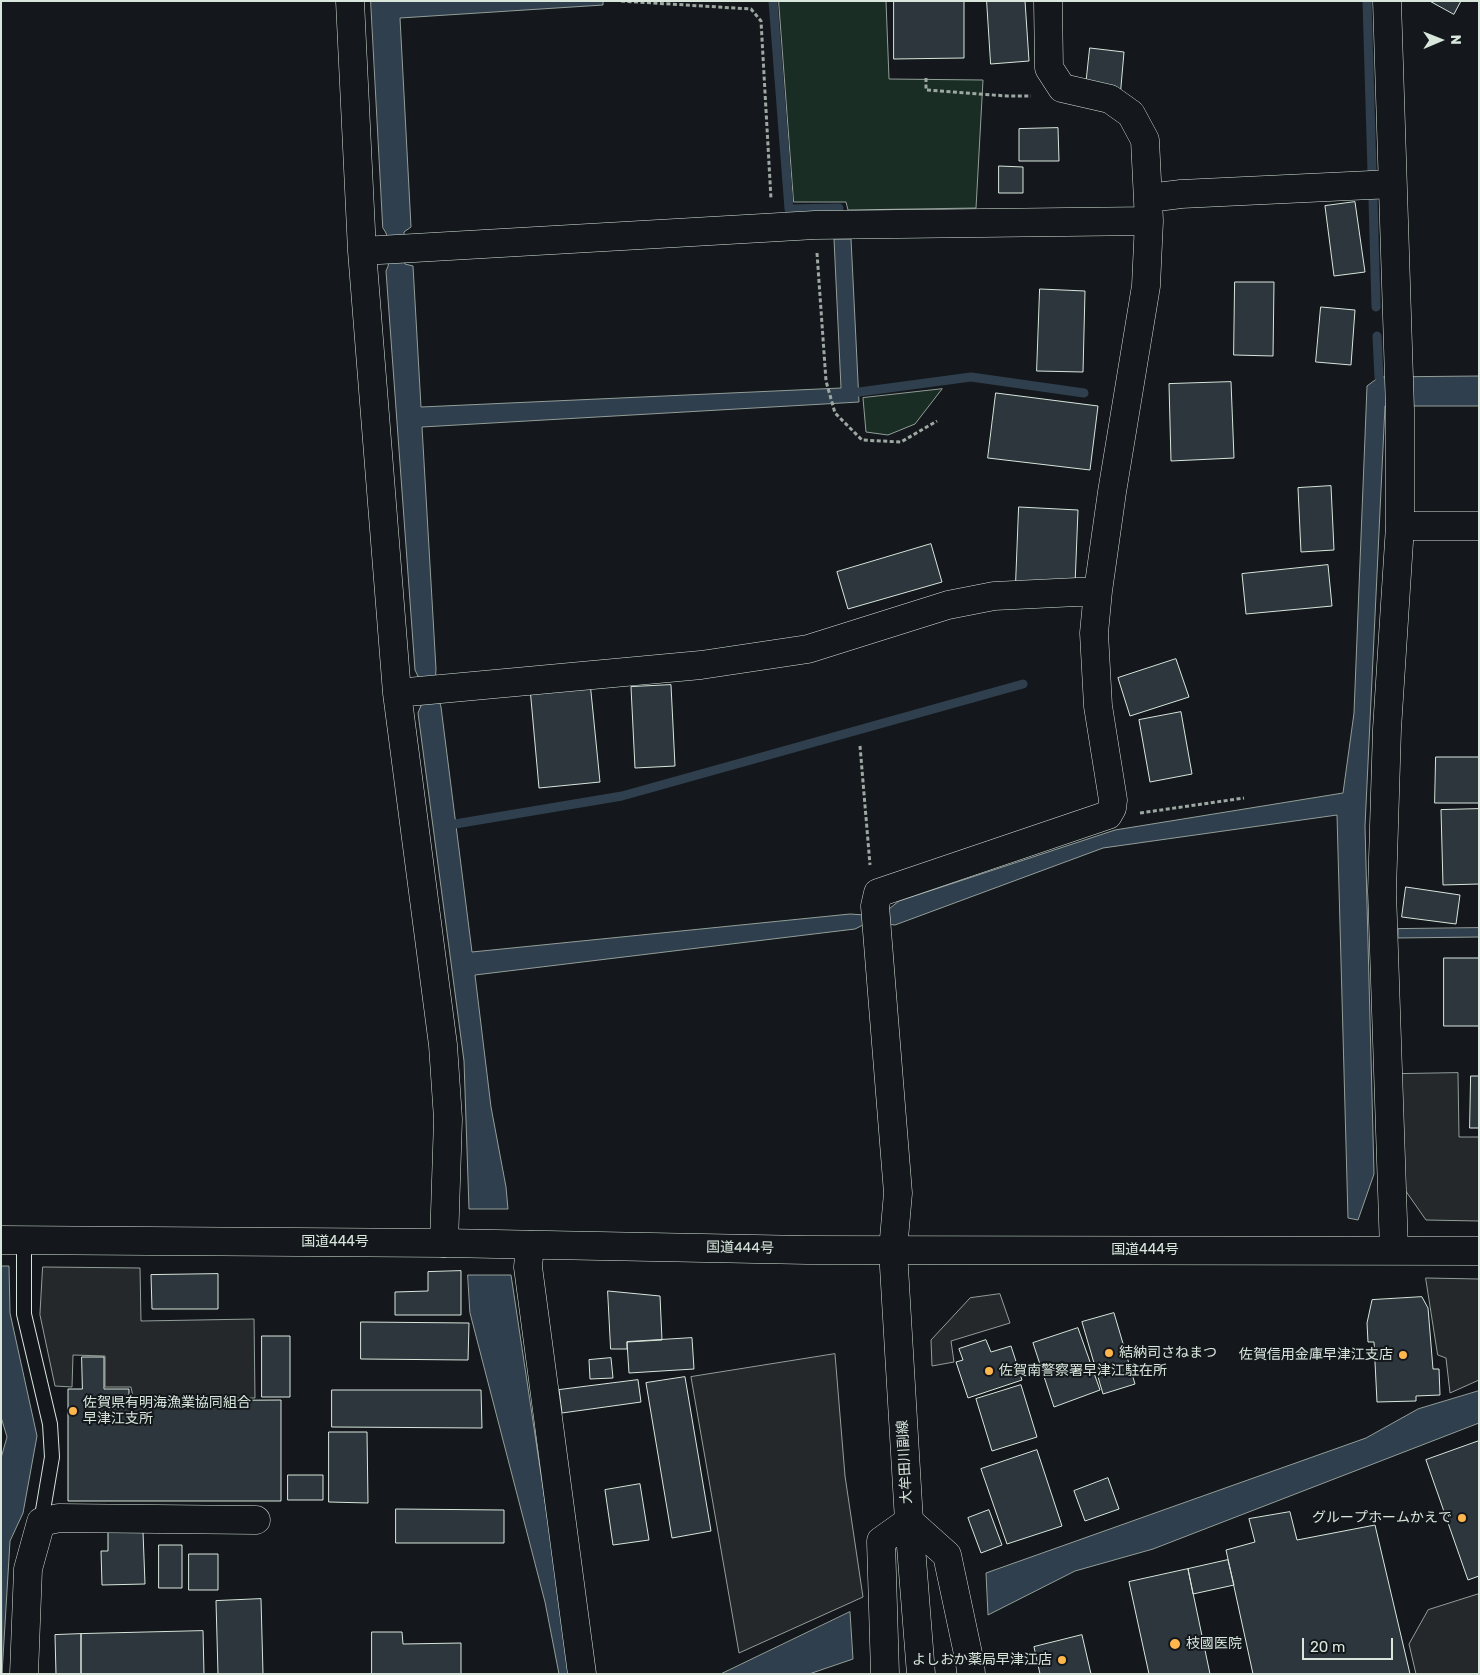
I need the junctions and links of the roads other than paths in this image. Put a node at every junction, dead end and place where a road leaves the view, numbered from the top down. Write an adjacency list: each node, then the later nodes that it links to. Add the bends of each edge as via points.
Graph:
1 (350, 1): 6 (main road)
2 (1048, 1): 5 (main road, via 1049,68 1062,88 1110,99 1131,114 1145,140)
3 (1387, 1): 4 (main road)
4 (1392, 184): 5 (main road, via 1180,194); 7 (main road, via 1400,410)
5 (1149, 209): 6 (main road); 9 (main road, via 1146,286)
6 (372, 251): 10 (main road)
7 (1400, 526): 8 (main road); 15 (main road, via 1387,729 1382,891)
8 (1479, 526)
9 (1098, 592): 10 (main road, via 994,596 948,605 808,649 721,662); 14 (main road, 大牟田川副線, via 1094,633 1098,706 1113,800 1108,815 877,910 898,1193)
10 (420, 691): 12 (main road, via 448,1119)
11 (13, 1240): 12 (main road, 国道444号); 19 (lane, via 24,1314 50,1424 52,1456)
12 (444, 1243): 13 (main road, 国道444号)
13 (530, 1245): 14 (main road, 国道444号); 21 (main road, via 528,1267)
14 (893, 1250): 15 (main road, 国道444号); 18 (main road, 大牟田川副線)
15 (1394, 1250): 16 (main road, 国道444号)
16 (1479, 1251)
17 (256, 1520): 19 (main road, via 59,1518)
18 (909, 1521): 22 (main road, via 881,1541); 23 (main road, 大牟田川副線); 24 (main road, via 947,1555)
19 (41, 1522): 20 (main road, via 28,1569)
20 (24, 1674)
21 (582, 1674)
22 (885, 1674)
23 (921, 1674)
24 (971, 1674)

